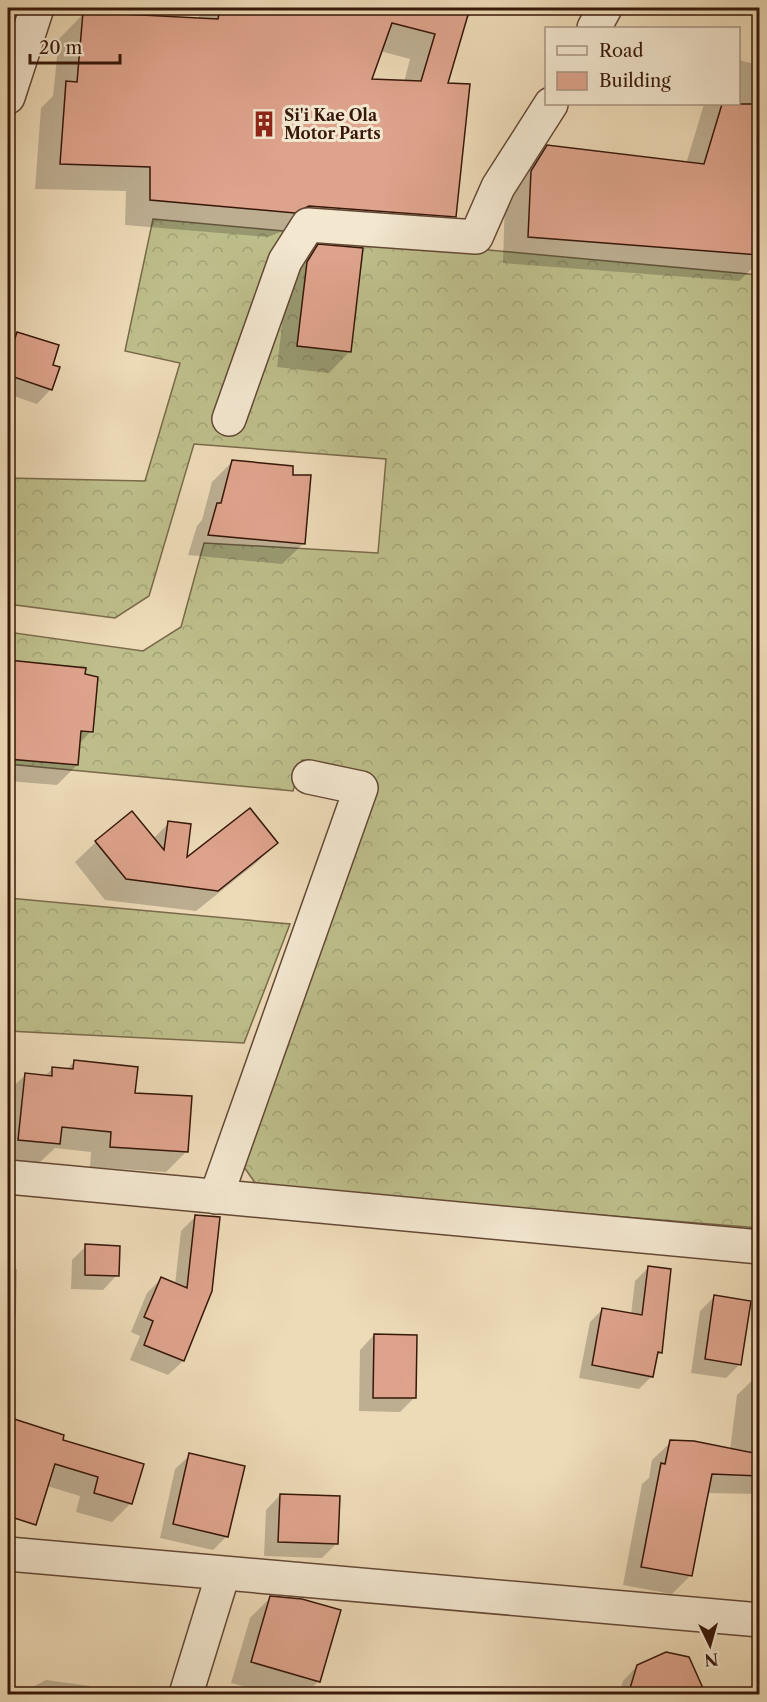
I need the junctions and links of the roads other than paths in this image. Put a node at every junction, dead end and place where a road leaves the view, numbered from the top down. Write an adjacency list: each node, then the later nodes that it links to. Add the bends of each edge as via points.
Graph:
1 (37, 8): 4 (street)
2 (605, 8): 3 (street)
3 (595, 27)
4 (8, 97)
5 (550, 105): 6 (street, via 498,187 476,237 308,225 285,261)
6 (229, 419)
7 (309, 777): 9 (street, via 361,788)
8 (8, 1177): 9 (street)
9 (216, 1197): 10 (street)
10 (759, 1247)
11 (8, 1554): 12 (street)
12 (223, 1574): 13 (street); 14 (street)
13 (759, 1620)
14 (186, 1695)

